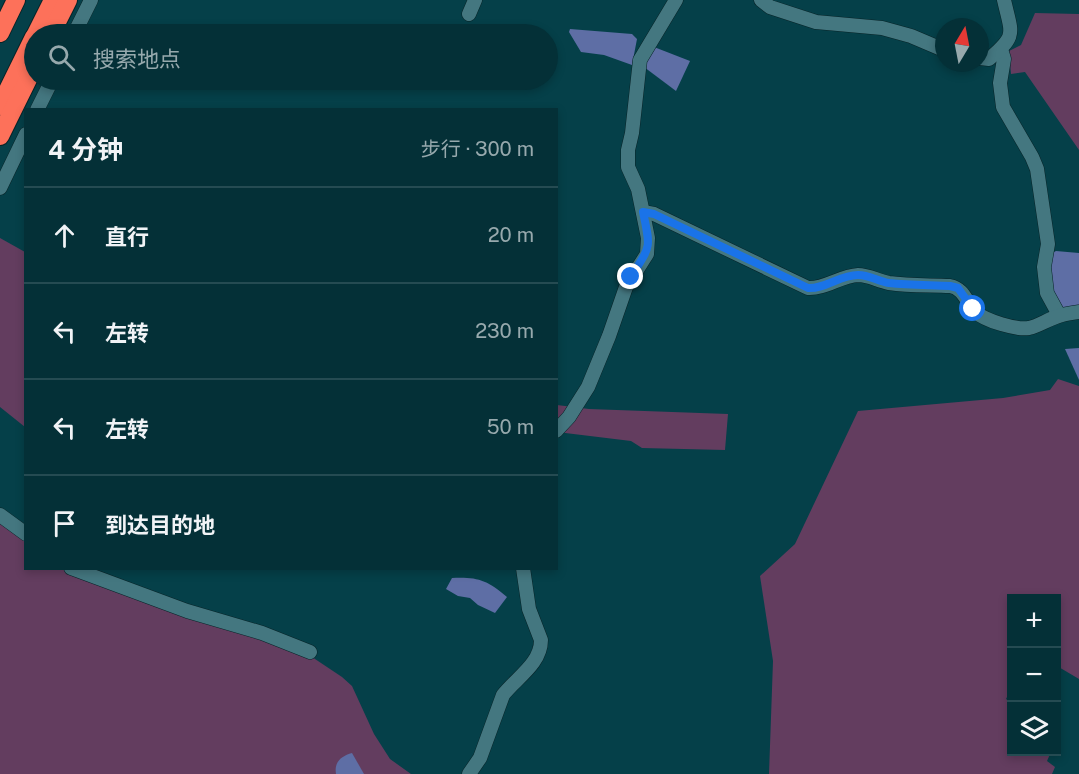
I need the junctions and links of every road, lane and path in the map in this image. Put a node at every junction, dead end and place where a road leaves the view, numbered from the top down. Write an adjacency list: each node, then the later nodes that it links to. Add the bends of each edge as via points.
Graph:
1 (16, 0): 13 (highway)
2 (53, 0): 10 (highway)
3 (68, 0): 11 (highway)
4 (91, 0): 12 (street)
5 (475, 0): 9 (street)
6 (676, 0): 25 (street, via 638,68 627,157)
7 (761, 0): 14 (street, via 770,7 816,22 882,28)
8 (1004, 0): 15 (street, via 1010,35)
9 (469, 14)
10 (41, 24)
11 (56, 24)
12 (79, 24)
13 (0, 33)
14 (935, 47)
15 (1001, 49): 17 (street); 27 (street, via 1003,107 1037,169 1048,244 1044,267 1047,293)
16 (24, 58): 20 (highway)
17 (989, 58)
18 (24, 87): 22 (highway)
19 (47, 90): 21 (street)
20 (0, 106)
21 (39, 108)
22 (0, 136)
23 (24, 138): 24 (street)
24 (0, 188)
25 (643, 212): 27 (street, via 808,288 845,276 866,276 889,283 956,287 976,313 1000,324 1029,328); 28 (street, via 648,238 646,254 626,287 588,387)
26 (1079, 312): 27 (street)
27 (1059, 315)
28 (558, 429)
29 (0, 515): 30 (street)
30 (24, 533)
31 (76, 570): 33 (street)
32 (523, 570): 34 (street, via 529,609 541,645 524,675 503,696 480,758)
33 (310, 652)
34 (469, 774)

